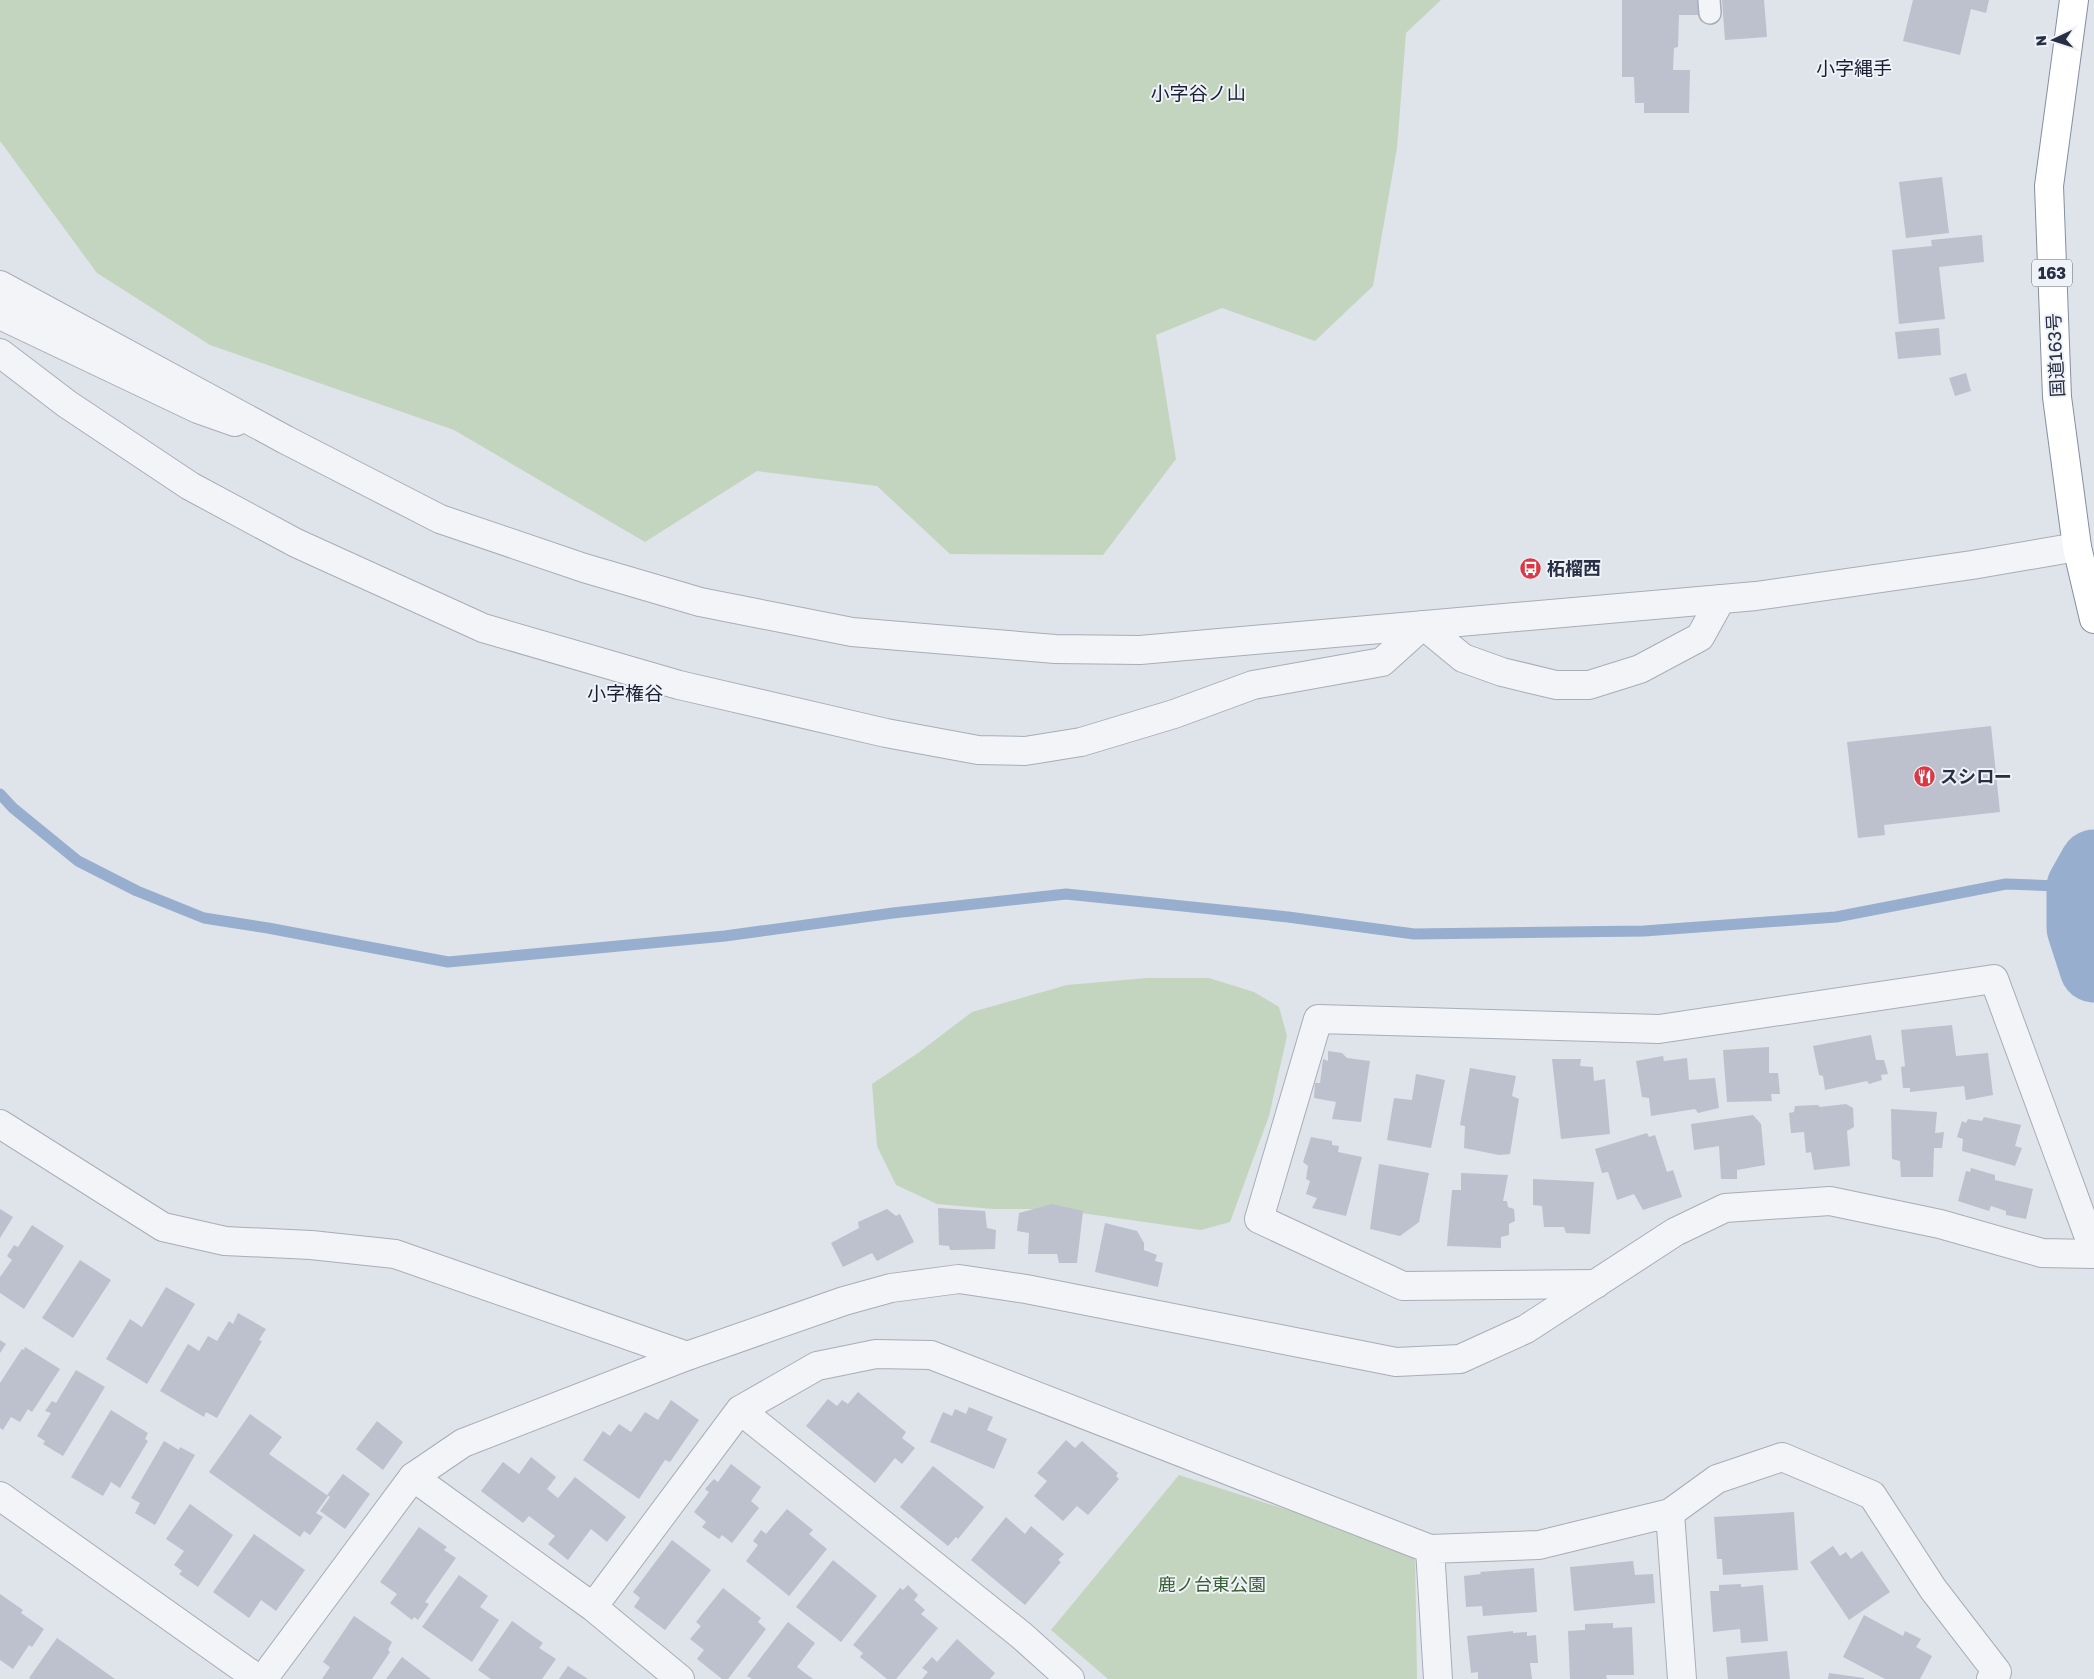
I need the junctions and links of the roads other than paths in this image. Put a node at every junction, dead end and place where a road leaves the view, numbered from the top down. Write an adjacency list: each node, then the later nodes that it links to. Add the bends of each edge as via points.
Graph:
1 (2074, 0): 6 (highway, 国道163号 / 163, via 2049,186 2057,397)
2 (0, 285): 5 (street)
3 (0, 314): 5 (street, via 198,408)
4 (0, 353): 9 (street, via 67,404 190,486 296,543 483,628 679,685 886,733 978,750 1025,751 1081,742 1174,714 1253,685 1382,662)
5 (286, 440): 9 (street, via 440,520 700,602 852,632 1055,649 1140,650)
6 (2077, 547): 7 (street, via 1972,565); 8 (highway, 国道163号 / 163)
7 (1721, 599): 9 (street); 9 (street, via 1700,637 1640,669 1589,685 1556,686 1478,664 1463,658)
8 (2094, 619)
9 (1423, 625)
10 (0, 1124): 13 (street, via 163,1227 226,1241 311,1245 395,1254)
11 (2094, 1252): 12 (street, via 2042,1254 1940,1224 1830,1201 1771,1204 1725,1208 1675,1232); 12 (street, via 1994,979 1659,1029 1318,1019 1259,1219 1402,1286)
12 (1596, 1284): 13 (street, via 1526,1329 1460,1359 1396,1362 1026,1288 959,1279 891,1288 844,1301)
13 (686, 1356): 15 (street, via 463,1444)
14 (740, 1410): 18 (street, via 817,1366 876,1354 931,1355); 19 (street); 24 (street, via 1021,1635)
15 (413, 1477): 19 (street); 22 (street)
16 (0, 1496): 21 (street)
17 (1670, 1514): 18 (street, via 1539,1545); 20 (street, via 1717,1479 1782,1457 1872,1495 1933,1590); 26 (street)
18 (1430, 1549): 25 (street)
19 (593, 1607): 23 (street)
20 (1998, 1677)
21 (258, 1679)
22 (263, 1679)
23 (680, 1679)
24 (1070, 1679)
25 (1438, 1679)
26 (1682, 1679)

